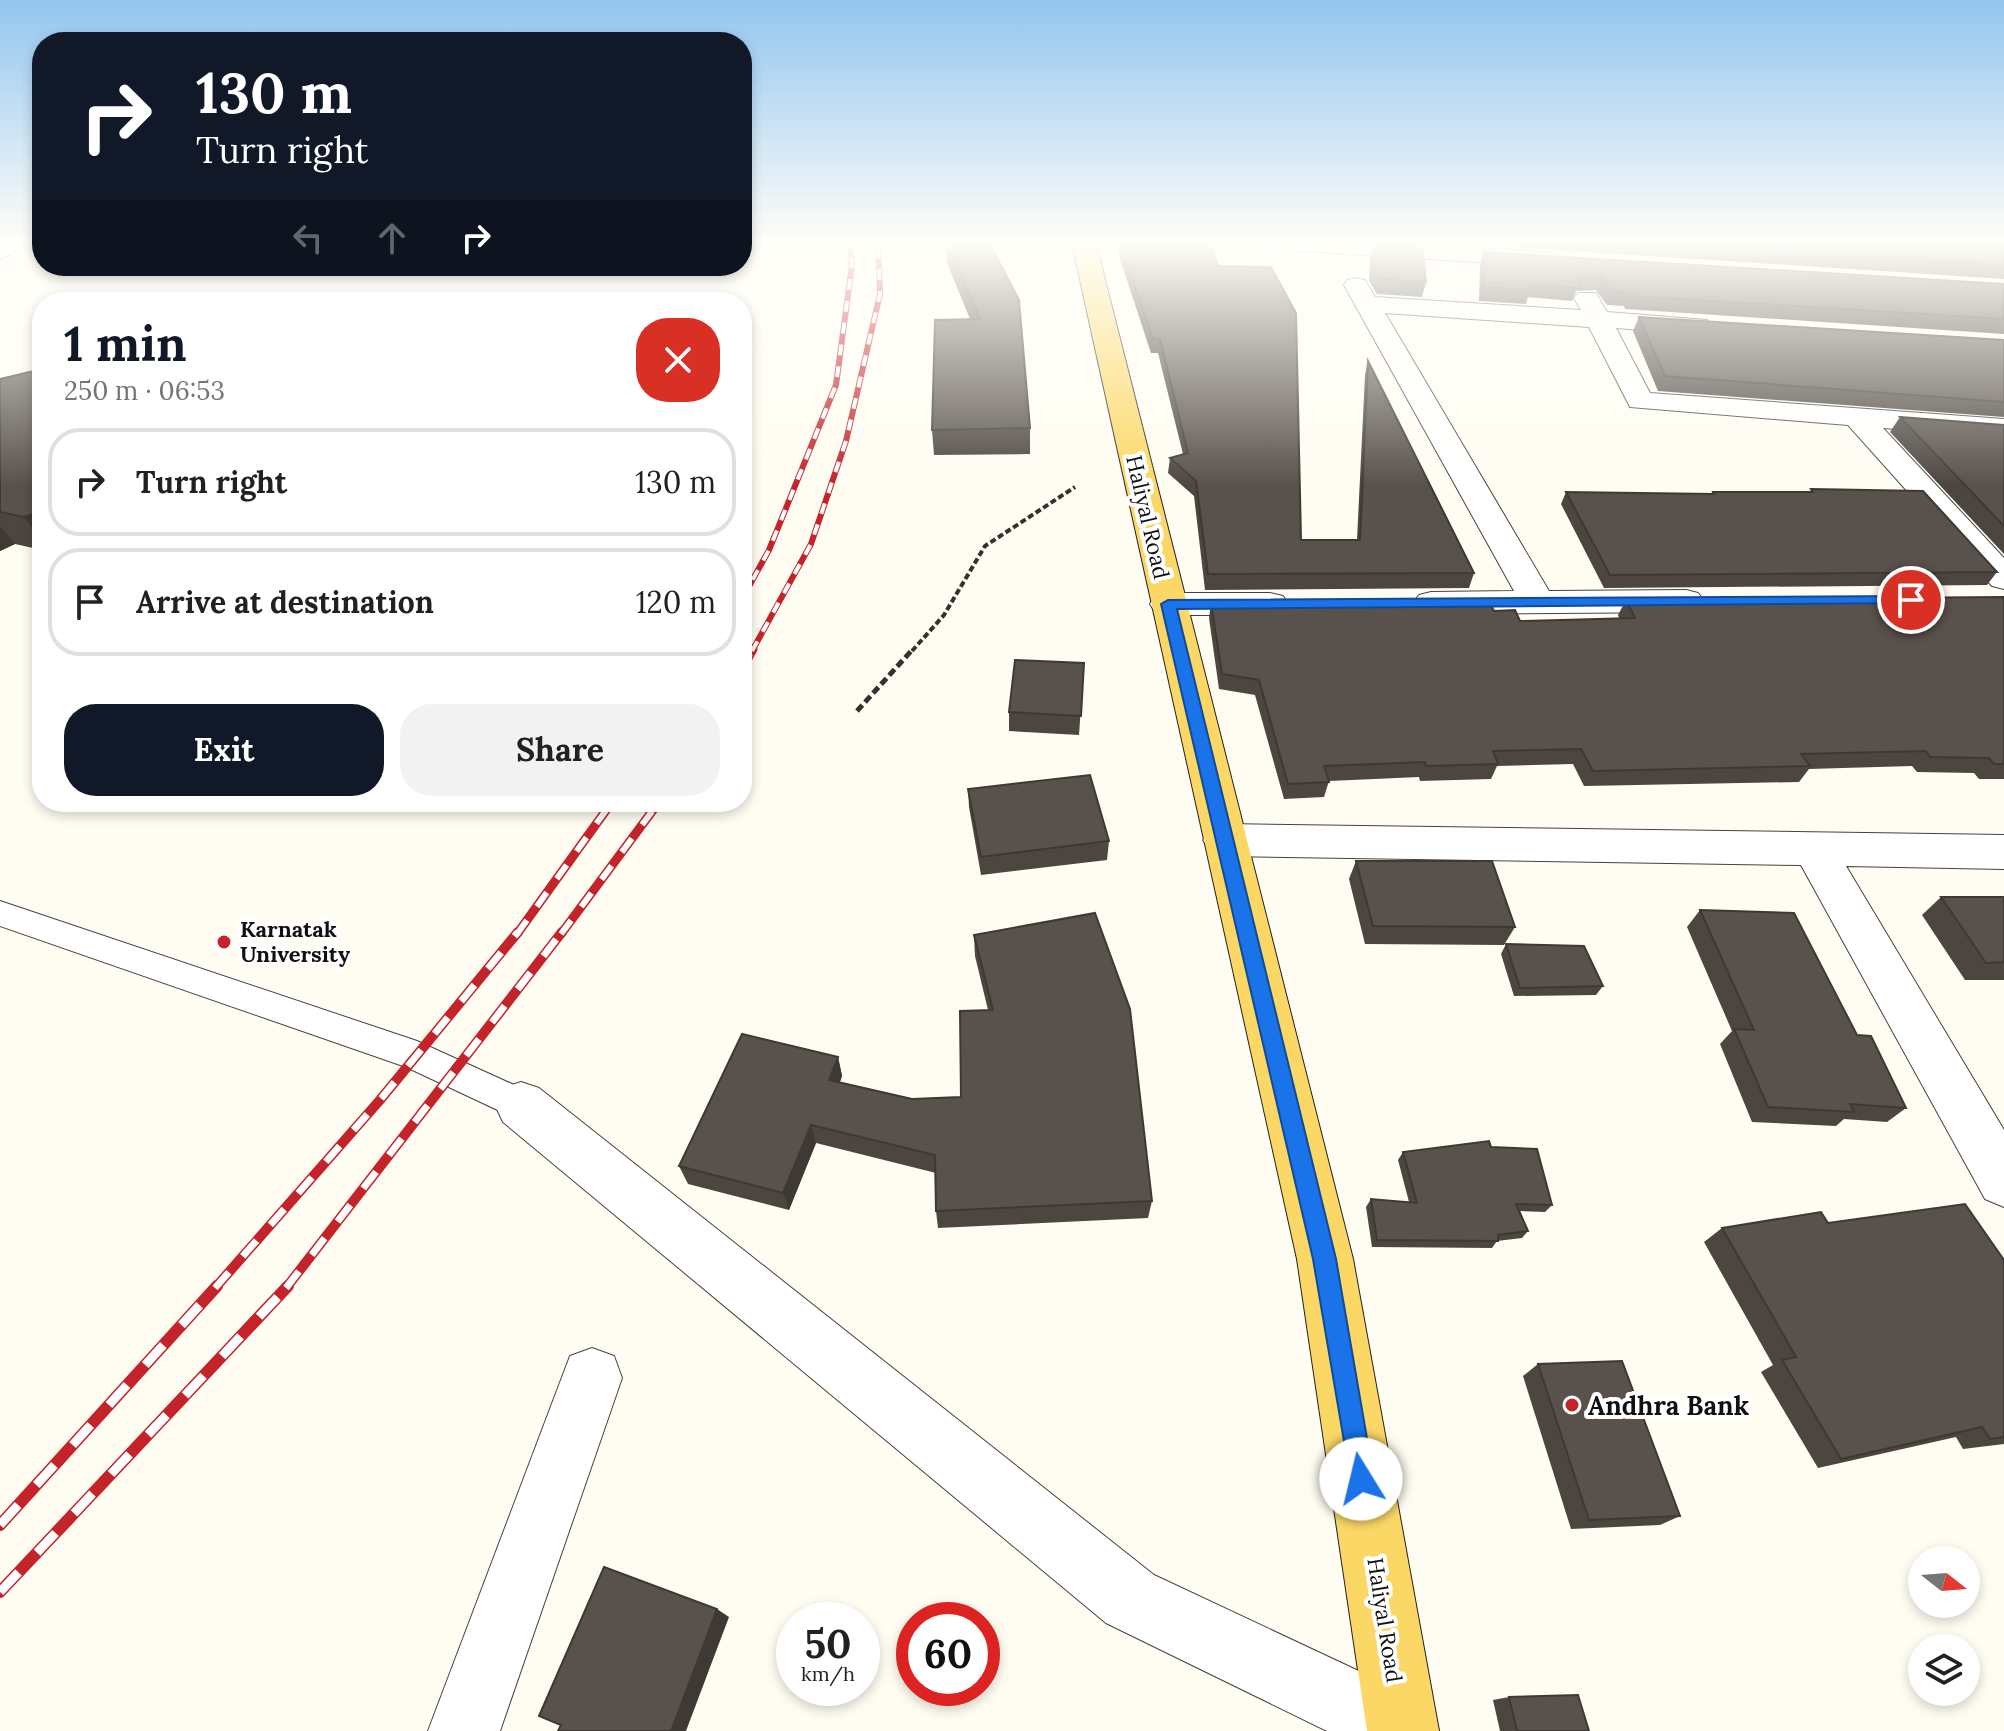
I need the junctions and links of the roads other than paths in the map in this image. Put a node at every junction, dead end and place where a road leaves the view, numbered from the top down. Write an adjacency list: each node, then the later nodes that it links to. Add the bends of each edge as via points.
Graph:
1 (1103, 325): 12 (main road, Haliyal Road)
2 (1379, 325): 10 (street)
3 (1599, 325): 6 (street, via 1640,401)
4 (1682, 325): 5 (street)
5 (1722, 327)
6 (1857, 417): 7 (street); 8 (street)
7 (2004, 428)
8 (2004, 579)
9 (1725, 601): 10 (street)
10 (1538, 602): 11 (street)
11 (1400, 603)
12 (1168, 604): 13 (street); 14 (main road, Haliyal Road)
13 (1307, 604)
14 (1225, 840): 15 (street); 22 (main road, Haliyal Road, via 1325,1259)
15 (1814, 849): 16 (street); 19 (street)
16 (2004, 852)
17 (0, 913): 18 (lane, via 417,1056)
18 (521, 1105): 22 (street, via 1130,1599)
19 (2004, 1181)
20 (592, 1378): 21 (street)
21 (464, 1731)
22 (1403, 1731)

